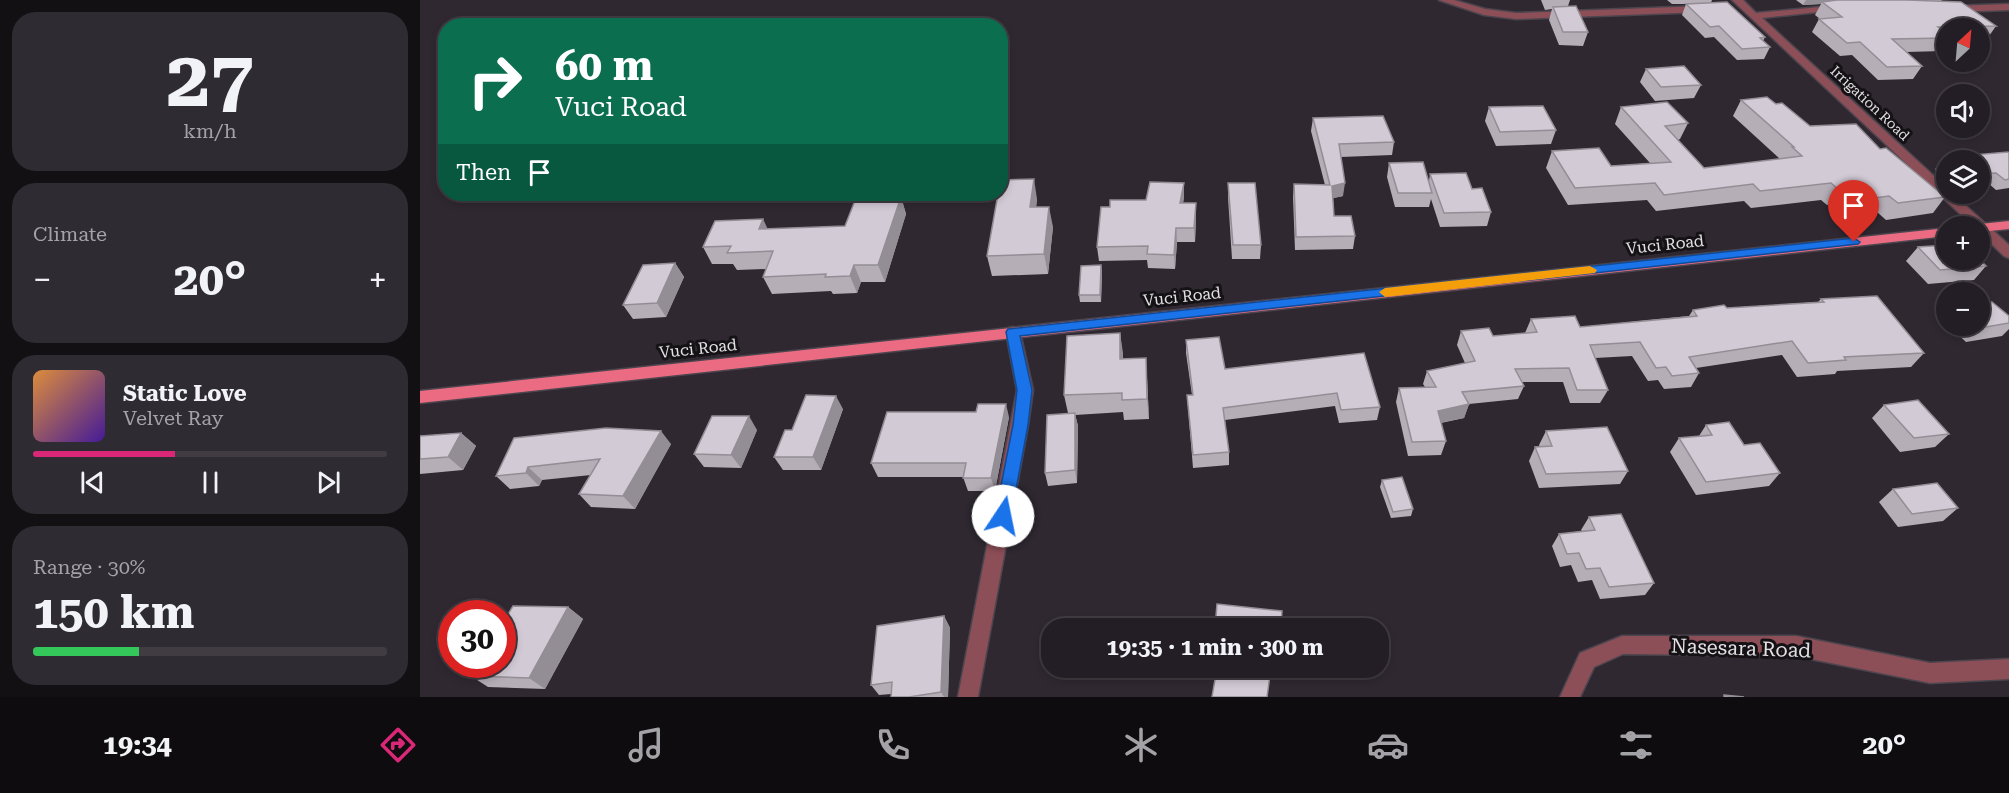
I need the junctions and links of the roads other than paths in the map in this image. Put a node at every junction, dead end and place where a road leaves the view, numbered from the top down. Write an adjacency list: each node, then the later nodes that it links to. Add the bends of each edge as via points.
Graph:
1 (1444, 0): 5 (street, via 1484,12 1516,16)
2 (1846, 6): 4 (street)
3 (2009, 7): 6 (street)
4 (1743, 8): 7 (street, Irrigation Road)
5 (1713, 9)
6 (1938, 10)
7 (1968, 216)
8 (2009, 225): 9 (main road)
9 (1990, 227)
10 (1936, 233): 13 (main road, Vuci Road)
11 (1990, 236): 12 (street, Irrigation Road)
12 (2009, 253)
13 (1013, 332): 14 (main road, Vuci Road); 16 (street, via 1024,390 1020,425)
14 (420, 397)
15 (2009, 669): 17 (street, Nasesara Road, via 1930,673 1796,646 1622,645 1587,660)
16 (968, 697)
17 (1570, 697)

